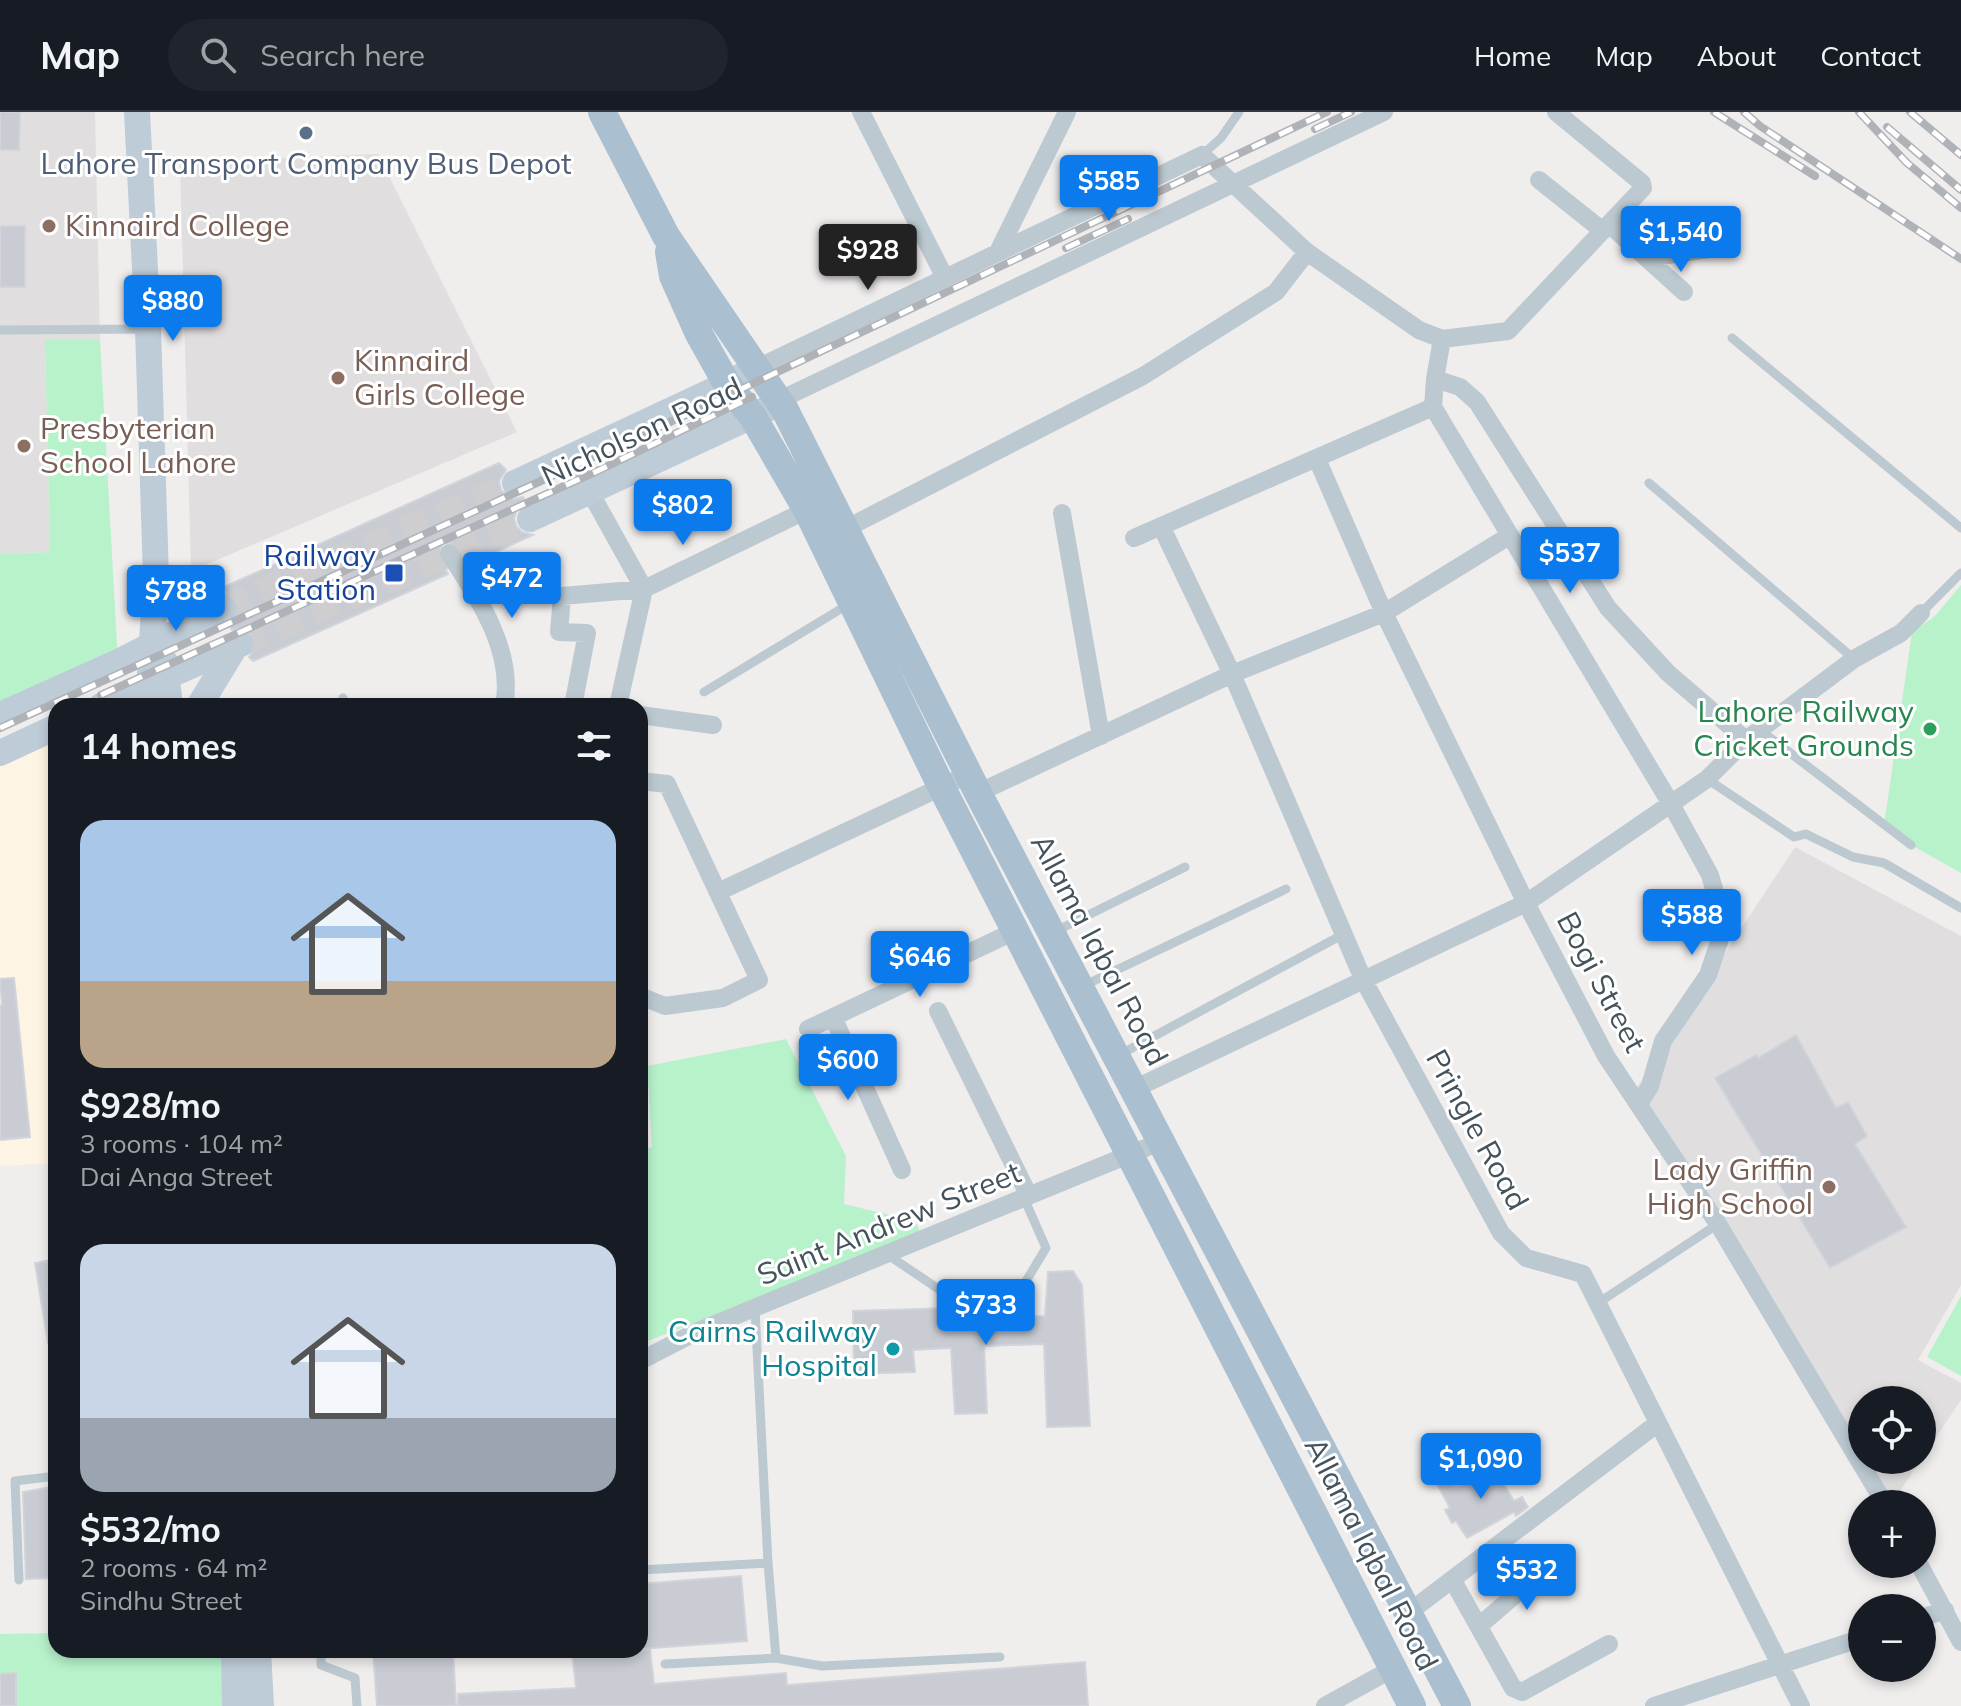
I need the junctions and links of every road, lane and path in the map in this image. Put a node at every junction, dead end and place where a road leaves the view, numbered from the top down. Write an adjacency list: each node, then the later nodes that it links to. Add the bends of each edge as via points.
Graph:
1 (137, 112): 19 (main road)
2 (602, 112): 12 (main road, Allama Iqbal Road)
3 (861, 112): 17 (street)
4 (1067, 112): 14 (street)
5 (1239, 112): 8 (lane)
6 (1384, 112): 10 (street)
7 (1556, 112): 11 (street, via 1644,185)
8 (1202, 155): 10 (street); 14 (street)
9 (1539, 180): 11 (street)
10 (1231, 184): 15 (street); 26 (street)
11 (1606, 227): 16 (street); 22 (street, via 1508,331)
12 (666, 236): 23 (main road, Allama Iqbal Road); 25 (main road, Allama Iqbal Road, via 673,276)
13 (1709, 249): 16 (street)
14 (998, 252): 17 (street)
15 (1307, 252): 22 (street, via 1419,330); 37 (street, via 1276,292 1143,376)
16 (1647, 258): 18 (street)
17 (945, 278): 23 (street)
18 (1684, 292)
19 (148, 329): 20 (lane); 49 (main road)
20 (0, 330)
21 (1732, 338): 39 (lane)
22 (1442, 339): 24 (street)
23 (755, 369): 25 (main road, Nicholson Road); 26 (main road, Allama Iqbal Road)
24 (1435, 379): 27 (street); 63 (street, via 1460,387 1477,402 1608,608 1668,673)
25 (727, 384): 28 (main road, Allama Iqbal Road); 29 (main road, Nicholson Road)
26 (780, 403): 28 (main road, Nicholson Road); 37 (main road, Allama Iqbal Road)
27 (1433, 407): 30 (street); 40 (street)
28 (753, 417): 33 (main road, Nicholson Road); 34 (main road, Allama Iqbal Road)
29 (570, 456): 31 (main road, Nicholson Road); 33 (street)
30 (1317, 459): 38 (street); 47 (street, Bogi Street)
31 (515, 483)
32 (1649, 483): 50 (lane)
33 (589, 493): 36 (main road, Nicholson Road); 44 (street)
34 (807, 510): 44 (street); 45 (main road, Allama Iqbal Road)
35 (1062, 513): 64 (street)
36 (530, 519)
37 (847, 528): 68 (main road, Allama Iqbal Road)
38 (1162, 528): 41 (street); 51 (street, Pringle Road)
39 (1961, 528)
40 (1509, 536): 47 (street); 70 (street)
41 (1134, 538)
42 (449, 553): 56 (street, via 486,611 501,654)
43 (1961, 573): 48 (lane)
44 (644, 589): 57 (street, via 562,596 559,632 587,633); 58 (street)
45 (852, 602): 53 (lane); 69 (main road, Allama Iqbal Road)
46 (224, 608): 49 (main road)
47 (1384, 613): 51 (street); 75 (street, Bogi Street)
48 (1921, 613): 50 (street, via 1901,633)
49 (156, 642): 52 (main road); 59 (main road)
50 (1854, 659): 63 (street)
51 (1232, 674): 64 (street); 79 (street, Pringle Road)
52 (155, 689): 54 (main road); 55 (main road, via 237,645)
53 (704, 692)
54 (126, 698)
55 (204, 698)
56 (506, 698)
57 (575, 698)
58 (620, 698)
59 (0, 715)
60 (648, 716): 61 (street)
61 (713, 725)
62 (48, 731): 65 (main road)
63 (1753, 735): 66 (street); 71 (lane)
64 (1101, 736): 68 (street)
65 (0, 753)
66 (1707, 779): 70 (street); 76 (lane, via 1794,837 1806,834 1853,857 1884,863)
67 (648, 782): 74 (street, via 667,784)
68 (974, 783): 69 (street); 78 (main road, Allama Iqbal Road)
69 (941, 786): 74 (street); 77 (main road, Allama Iqbal Road)
70 (1671, 804): 75 (street); 88 (street, via 1710,875 1721,913 1719,942 1708,975 1663,1041)
71 (1911, 845)
72 (1185, 867): 78 (lane)
73 (1286, 889): 81 (lane)
74 (718, 892): 82 (street, via 759,980 723,998 665,1006)
75 (1526, 903): 80 (street); 88 (street, Bogi Street, via 1606,1056)
76 (1961, 908)
77 (1015, 931): 84 (street); 90 (main road, Allama Iqbal Road)
78 (1052, 934): 81 (main road, Allama Iqbal Road)
79 (1342, 935): 80 (street, Pringle Road); 86 (lane)
80 (1363, 979): 87 (street); 95 (street, Pringle Road, via 1501,1233 1526,1258 1583,1274)
81 (1080, 988): 86 (main road, Allama Iqbal Road)
82 (648, 999)
83 (938, 1011): 92 (street)
84 (833, 1017): 85 (street); 91 (street)
85 (808, 1029)
86 (1116, 1057): 87 (main road, Allama Iqbal Road)
87 (1134, 1089): 89 (main road, Allama Iqbal Road)
88 (1639, 1104): 93 (street, Bogi Street)
89 (1160, 1142): 90 (street, Saint Andrew Street); 108 (main road, Allama Iqbal Road)
90 (1129, 1155): 92 (street, Saint Andrew Street); 121 (main road, Allama Iqbal Road)
91 (902, 1170)
92 (1027, 1197): 94 (street, Saint Andrew Street); 94 (lane, via 1046,1248 1023,1286 952,1298)
93 (1718, 1224): 95 (lane); 100 (street, Bogi Street)
94 (888, 1255): 96 (street, Saint Andrew Street)
95 (1598, 1303): 98 (street, Pringle Road)
96 (755, 1309): 97 (street, Saint Andrew Street); 101 (lane)
97 (648, 1357)
98 (1658, 1423): 105 (street); 120 (street, Pringle Road)
99 (48, 1477): 106 (lane, via 15,1481)
100 (1877, 1490)
101 (768, 1563): 103 (lane); 118 (lane)
102 (1547, 1567): 110 (street)
103 (648, 1570)
104 (1927, 1578): 107 (street)
105 (1452, 1579): 108 (street); 110 (street)
106 (19, 1580)
107 (1945, 1610): 109 (street); 111 (street)
108 (1408, 1613): 127 (main road, Allama Iqbal Road)
109 (1936, 1613)
110 (1479, 1626): 113 (street, via 1513,1688 1522,1692)
111 (1961, 1642)
112 (1848, 1643): 120 (street)
113 (1609, 1644)
114 (1000, 1657): 118 (lane, via 822,1666)
115 (234, 1658): 122 (main road)
116 (258, 1658): 123 (main road)
117 (321, 1658): 124 (lane, via 321,1665 355,1678)
118 (776, 1658): 119 (lane)
119 (665, 1664)
120 (1781, 1666): 128 (street); 129 (street, Pringle Road)
121 (1392, 1669): 125 (street); 126 (main road, Allama Iqbal Road)
122 (235, 1706)
123 (261, 1706)
124 (357, 1706)
125 (1325, 1706)
126 (1412, 1706)
127 (1457, 1706)
128 (1654, 1706)
129 (1801, 1706)

